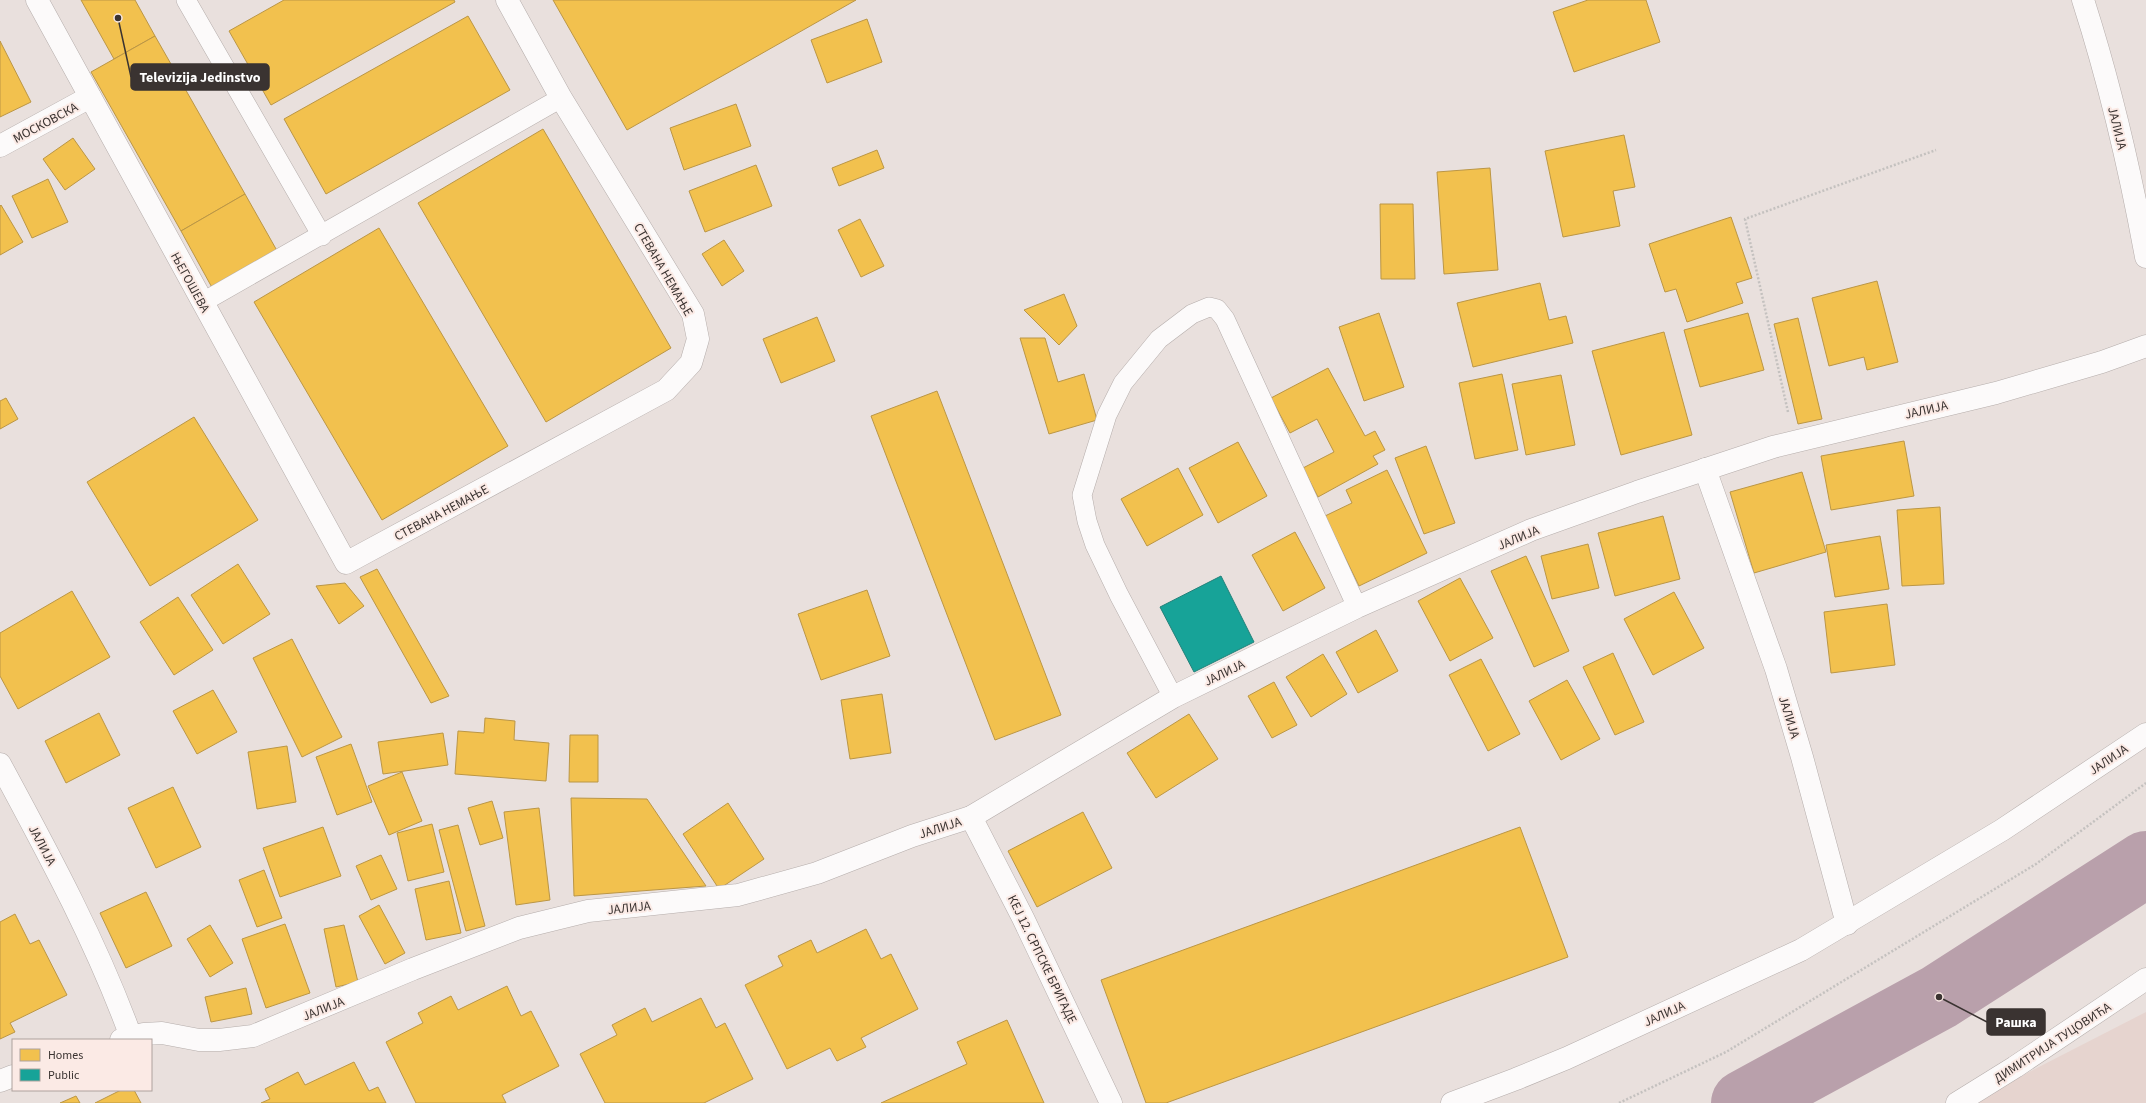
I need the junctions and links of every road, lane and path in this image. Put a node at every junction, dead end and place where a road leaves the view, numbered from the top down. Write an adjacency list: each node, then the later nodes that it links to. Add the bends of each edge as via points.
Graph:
1 (37, 0): 5 (street, ЊЕГОШЕВА)
2 (186, 0): 9 (lane)
3 (507, 0): 6 (street, СТЕВАНА НЕМАЊЕ)
4 (2083, 0): 10 (street, ЈАЛИЈА, via 2112,104)
5 (90, 97): 7 (street, МОСКОВСКА); 11 (street, ЊЕГОШЕВА)
6 (561, 98): 9 (lane); 15 (street, СТЕВАНА НЕМАЊЕ, via 693,314 698,339 691,363 666,390)
7 (0, 146)
8 (1936, 150): 13 (path, via 1745,219)
9 (322, 236): 11 (lane)
10 (2146, 257)
11 (203, 302): 15 (street, ЊЕГОШЕВА)
12 (2146, 346): 13 (street, ЈАЛИЈА, via 2102,362 1996,393)
13 (1794, 442): 14 (street, ЈАЛИЈА)
14 (1705, 469): 16 (street, ЈАЛИЈА, via 1531,530); 22 (street, ЈАЛИЈА, via 1778,677)
15 (346, 563)
16 (1357, 607): 17 (street, ЈАЛИЈА); 17 (lane, via 1225,319 1217,309 1209,307 1192,314 1159,339 1123,383 1107,415 1082,495 1095,545)
17 (1173, 697): 21 (street, ЈАЛИЈА)
18 (2146, 734): 22 (street, ЈАЛИЈА, via 2002,830)
19 (0, 764): 24 (street, ЈАЛИЈА, via 80,917 113,987)
20 (2146, 783): 29 (path, via 2023,872 1726,1052)
21 (971, 817): 24 (street, ЈАЛИЈА, via 912,836 817,873 744,894 588,912 519,928 253,1036 199,1040 162,1033); 27 (street, КЕЈ 12. СРПСКЕ БРИГАДЕ, via 1023,918)
22 (1846, 924): 28 (street, ЈАЛИЈА, via 1801,950 1566,1058 1516,1080)
23 (2146, 979): 30 (street, ДИМИТРИЈА ТУЦОВИЋА)
24 (126, 1038)
25 (12, 1076): 26 (street)
26 (0, 1081)
27 (1111, 1103)
28 (1452, 1103)
29 (1619, 1103)
30 (1957, 1103)

